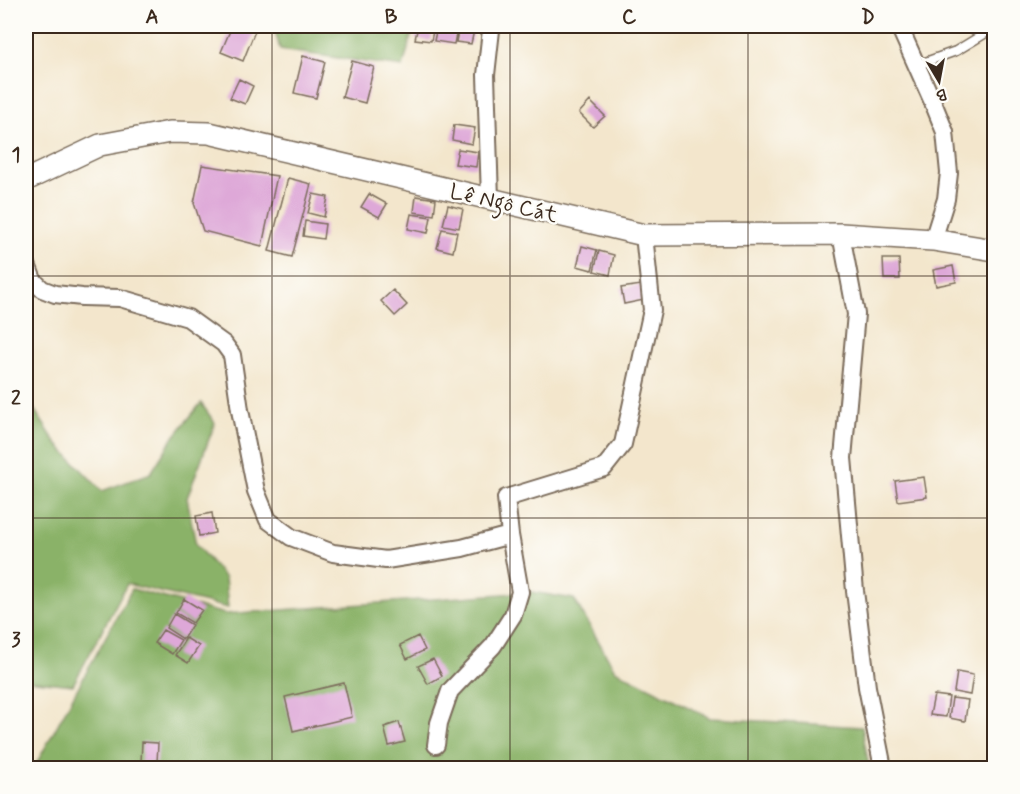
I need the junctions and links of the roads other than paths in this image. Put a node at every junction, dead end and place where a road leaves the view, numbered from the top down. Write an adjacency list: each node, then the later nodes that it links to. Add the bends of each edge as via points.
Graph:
1 (493, 26): 6 (street, via 486,75)
2 (900, 26): 4 (street)
3 (994, 28): 4 (lane, via 956,51)
4 (917, 65): 9 (street, via 945,132 948,154 946,200)
5 (26, 180): 6 (street, Lê Ngô Cát, via 100,145 170,132 209,133)
6 (490, 199): 8 (street, Lê Ngô Cát)
7 (842, 234): 8 (street, Lê Ngô Cát); 9 (street, Lê Ngô Cát); 14 (street, via 855,314 843,458 867,687)
8 (644, 235): 12 (street, via 652,310 623,444 604,468 506,498)
9 (933, 240): 10 (street, Lê Ngô Cát)
10 (994, 250)
11 (26, 262): 12 (street, via 33,280 42,289 82,297 120,298 188,318 224,344 232,355 256,491 268,520 291,537 333,553 386,560 462,548)
12 (510, 535): 13 (street, via 520,592 513,615 493,646 450,691)
13 (436, 745)
14 (883, 768)

